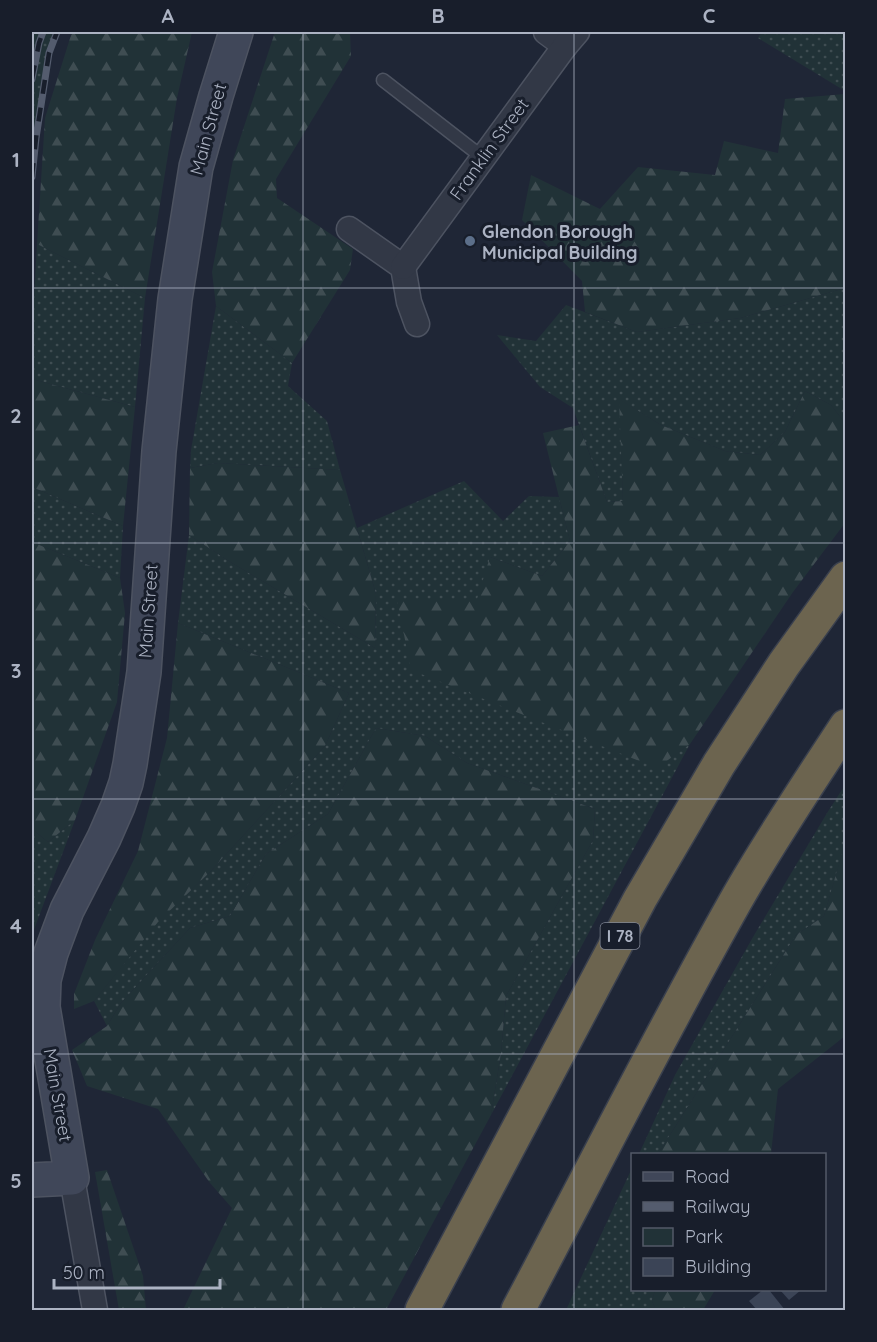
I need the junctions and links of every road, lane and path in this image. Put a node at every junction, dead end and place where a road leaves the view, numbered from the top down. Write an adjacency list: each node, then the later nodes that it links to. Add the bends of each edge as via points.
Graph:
1 (237, 32): 10 (main road, Main Street, via 196,167 175,298 159,451 144,672 130,764 118,806 67,910 44,980 43,1007)
2 (563, 36): 4 (street, Franklin Street)
3 (383, 80): 4 (lane)
4 (482, 157): 6 (street, Franklin Street)
5 (349, 229): 6 (street)
6 (403, 267): 7 (street)
7 (417, 324)
8 (846, 578): 13 (highway, I 78, via 778,672 640,899)
9 (846, 726): 14 (highway, via 735,902)
10 (72, 1178): 11 (main road); 12 (street)
11 (32, 1180)
12 (95, 1311)
13 (422, 1311)
14 (518, 1311)

